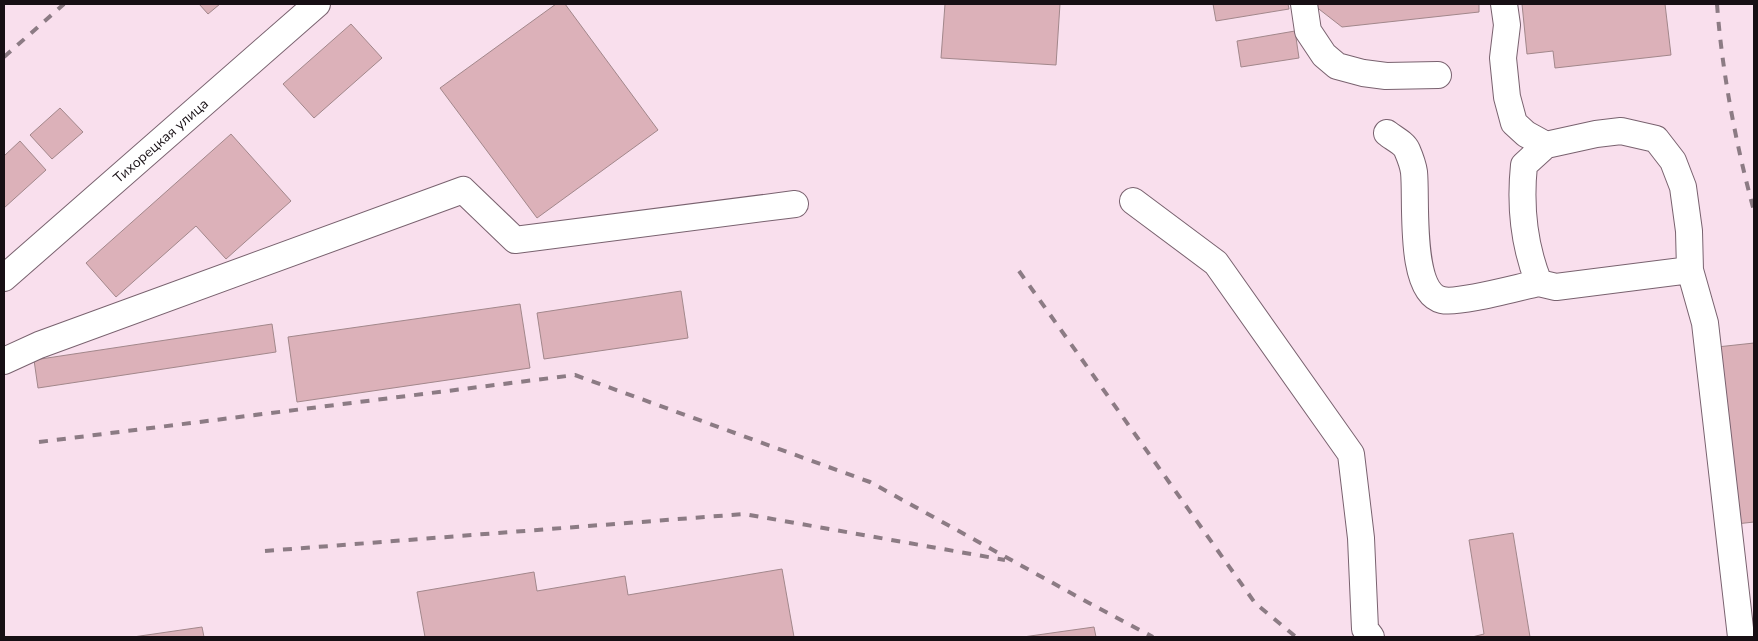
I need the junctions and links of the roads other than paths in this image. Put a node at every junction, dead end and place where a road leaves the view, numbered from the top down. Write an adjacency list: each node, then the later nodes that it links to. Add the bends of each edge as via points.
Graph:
1 (318, 4): 10 (street, Тихорецкая улица)
2 (1304, 4): 4 (street, via 1308,31 1324,55 1337,66 1386,76)
3 (1504, 4): 6 (street, via 1506,97 1514,123)
4 (1438, 75)
5 (1387, 133): 11 (street, via 1407,148 1414,170 1417,255 1420,274 1428,290 1441,300 1458,300)
6 (1546, 145): 9 (street, via 1622,131 1656,139 1673,161 1682,187); 11 (street, via 1524,165 1521,191 1526,235)
7 (1133, 201): 13 (street, via 1216,263 1351,454 1362,538 1365,629)
8 (795, 204): 12 (street, via 515,240 463,190 39,345)
9 (1690, 270): 11 (street, via 1556,287); 14 (street, via 1705,323)
10 (4, 278)
11 (1539, 282)
12 (4, 361)
13 (1371, 637)
14 (1741, 637)

